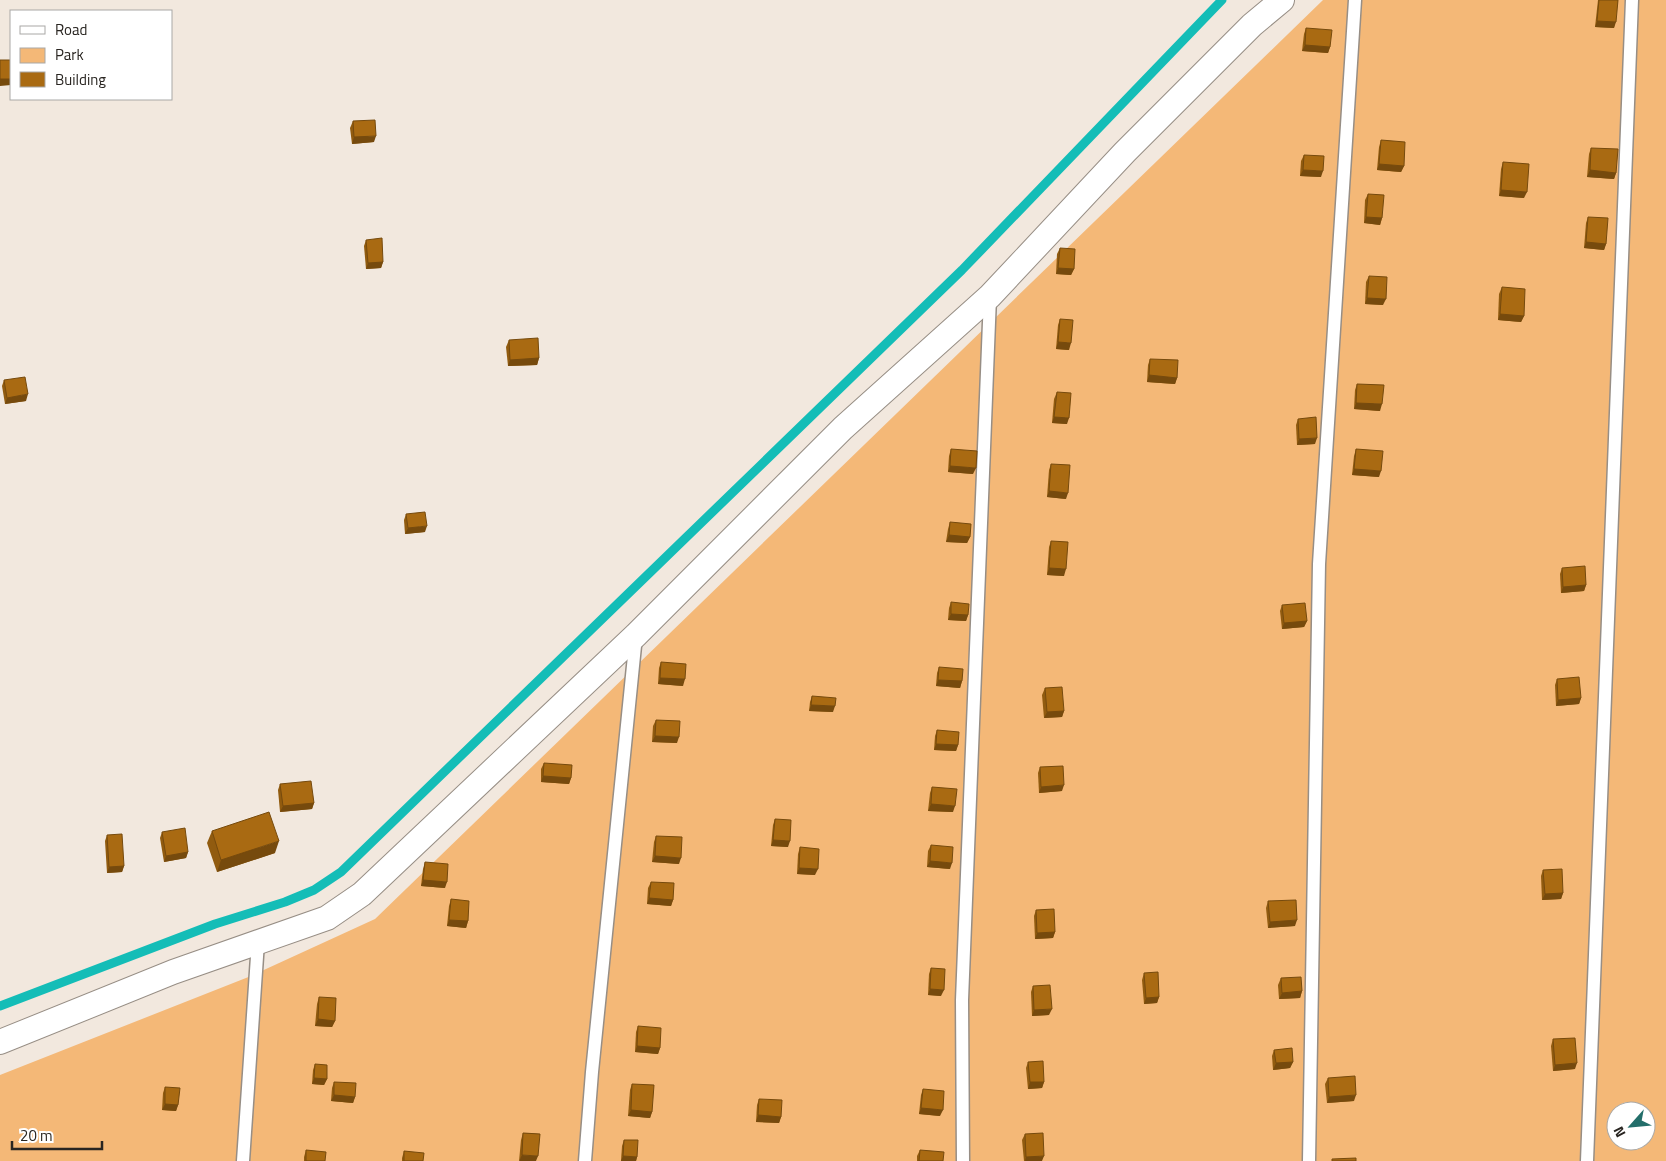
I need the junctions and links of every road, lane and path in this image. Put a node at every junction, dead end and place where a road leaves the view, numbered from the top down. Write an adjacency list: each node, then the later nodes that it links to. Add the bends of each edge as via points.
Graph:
1 (1282, 0): 4 (street, via 1252,25 1125,152)
2 (1355, 0): 11 (lane, via 1319,564)
3 (1632, 0): 12 (lane)
4 (990, 296): 5 (street, via 843,428); 10 (lane, via 962,1000)
5 (636, 635): 6 (street, via 362,894 328,918); 9 (lane)
6 (258, 942): 7 (street, via 173,972); 8 (lane)
7 (0, 1042)
8 (243, 1161)
9 (585, 1161)
10 (963, 1161)
11 (1309, 1161)
12 (1587, 1161)

